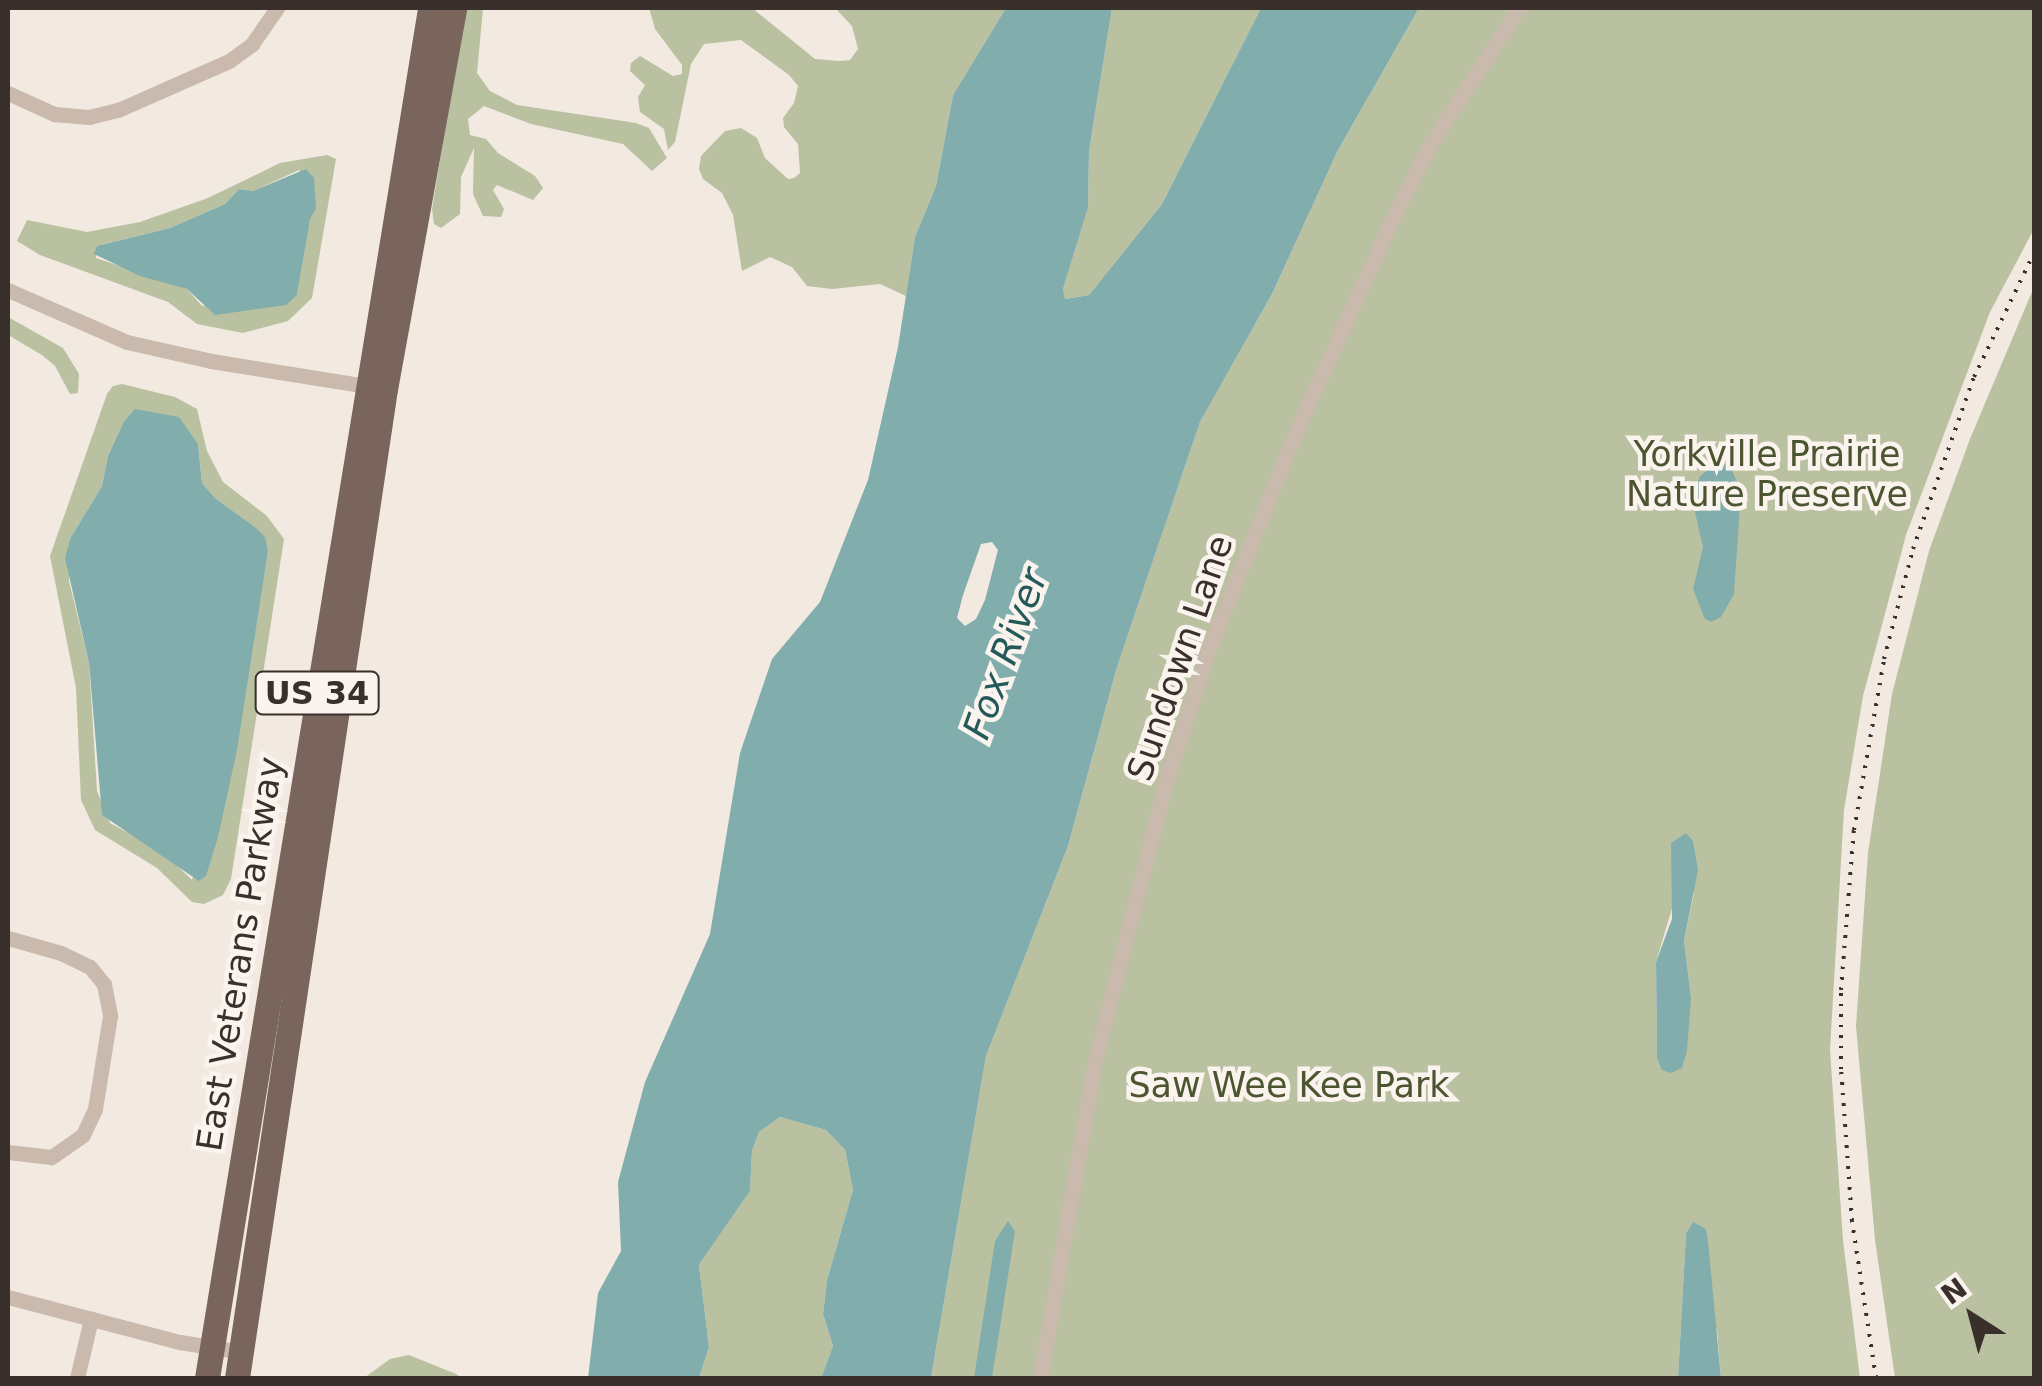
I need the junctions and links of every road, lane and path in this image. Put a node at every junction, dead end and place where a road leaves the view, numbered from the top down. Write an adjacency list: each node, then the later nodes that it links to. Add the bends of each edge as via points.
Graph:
1 (277, 8): 5 (street, via 264,30 229,61 118,110 54,114)
2 (430, 8): 7 (main road, East Veterans Parkway / US 34)
3 (454, 8): 7 (main road, East Veterans Parkway / US 34)
4 (1518, 8): 17 (street, Sundown Lane, via 1431,143 1384,236 1205,661 1168,774 1094,1064)
5 (8, 92)
6 (8, 290): 7 (street, via 127,342)
7 (377, 387): 12 (main road, East Veterans Parkway / US 34); 13 (main road, East Veterans Parkway / US 34)
8 (8, 938): 9 (street, via 90,967 104,984 110,1016 84,1135 51,1157)
9 (8, 1152)
10 (8, 1296): 11 (street)
11 (91, 1319): 12 (street); 14 (street)
12 (212, 1347): 13 (street); 15 (main road, East Veterans Parkway / US 34)
13 (242, 1352): 16 (main road, East Veterans Parkway / US 34)
14 (76, 1378)
15 (207, 1378)
16 (237, 1378)
17 (1040, 1378)

